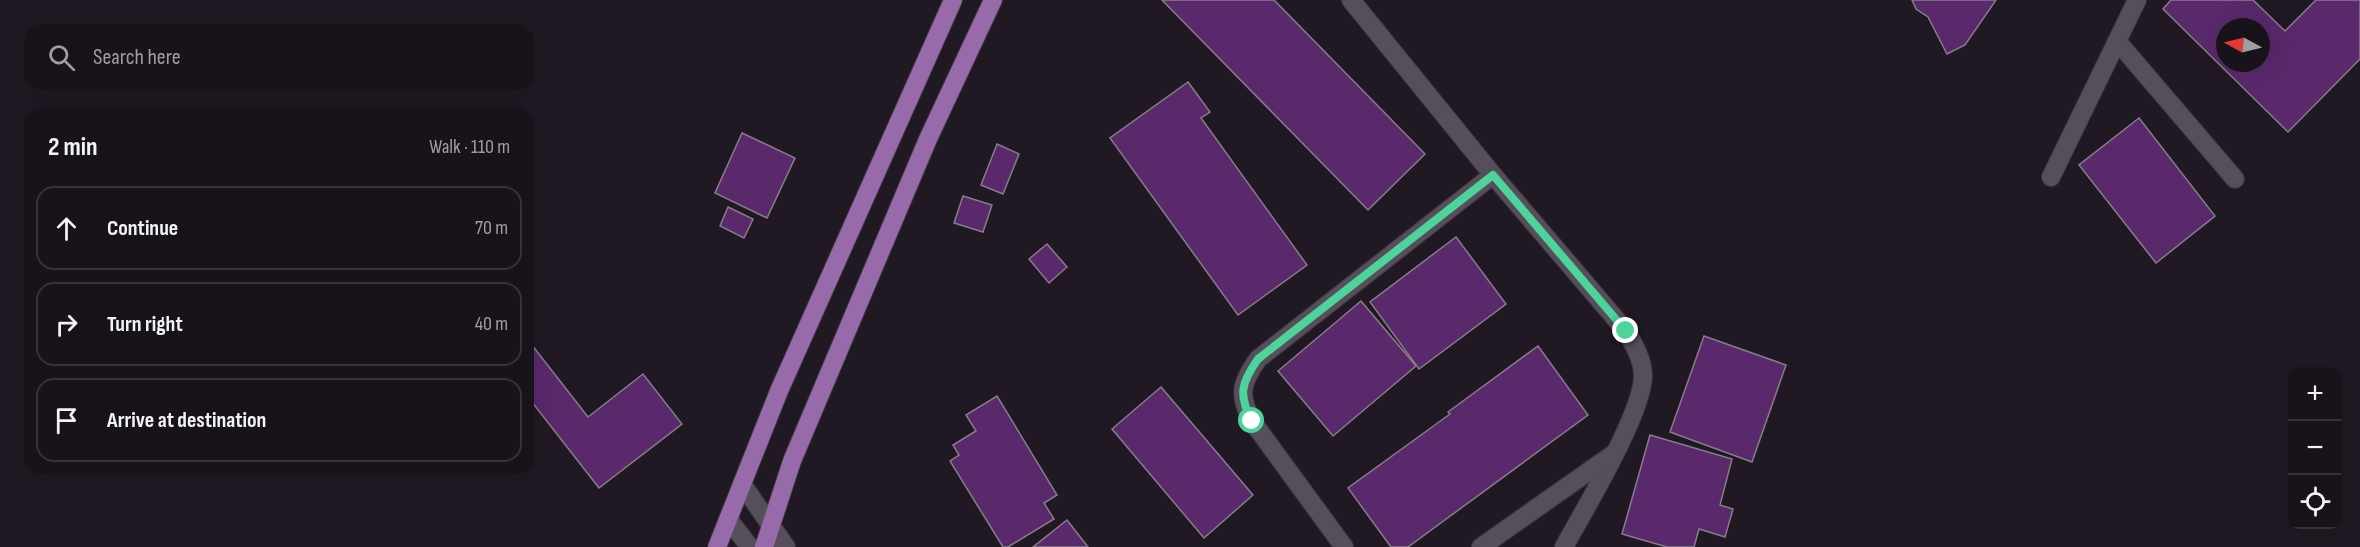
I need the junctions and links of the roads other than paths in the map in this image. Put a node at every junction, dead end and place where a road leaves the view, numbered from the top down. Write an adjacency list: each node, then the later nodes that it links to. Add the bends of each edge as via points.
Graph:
1 (952, 0): 10 (main road)
2 (993, 0): 12 (main road, via 928,139 792,461)
3 (1350, 0): 6 (street)
4 (2137, 0): 5 (street)
5 (2117, 41): 7 (street); 8 (street)
6 (1493, 175): 9 (street, via 1626,331 1639,353 1643,375 1639,398); 17 (street, via 1258,359 1248,374 1242,392 1243,405)
7 (2051, 177)
8 (2235, 179)
9 (1614, 453): 18 (street); 19 (street)
10 (742, 484): 11 (main road); 12 (street)
11 (728, 519): 13 (main road); 14 (street)
12 (770, 524): 15 (main road); 16 (street)
13 (717, 547)
14 (750, 547)
15 (764, 547)
16 (786, 547)
17 (1344, 547)
18 (1481, 547)
19 (1564, 547)

